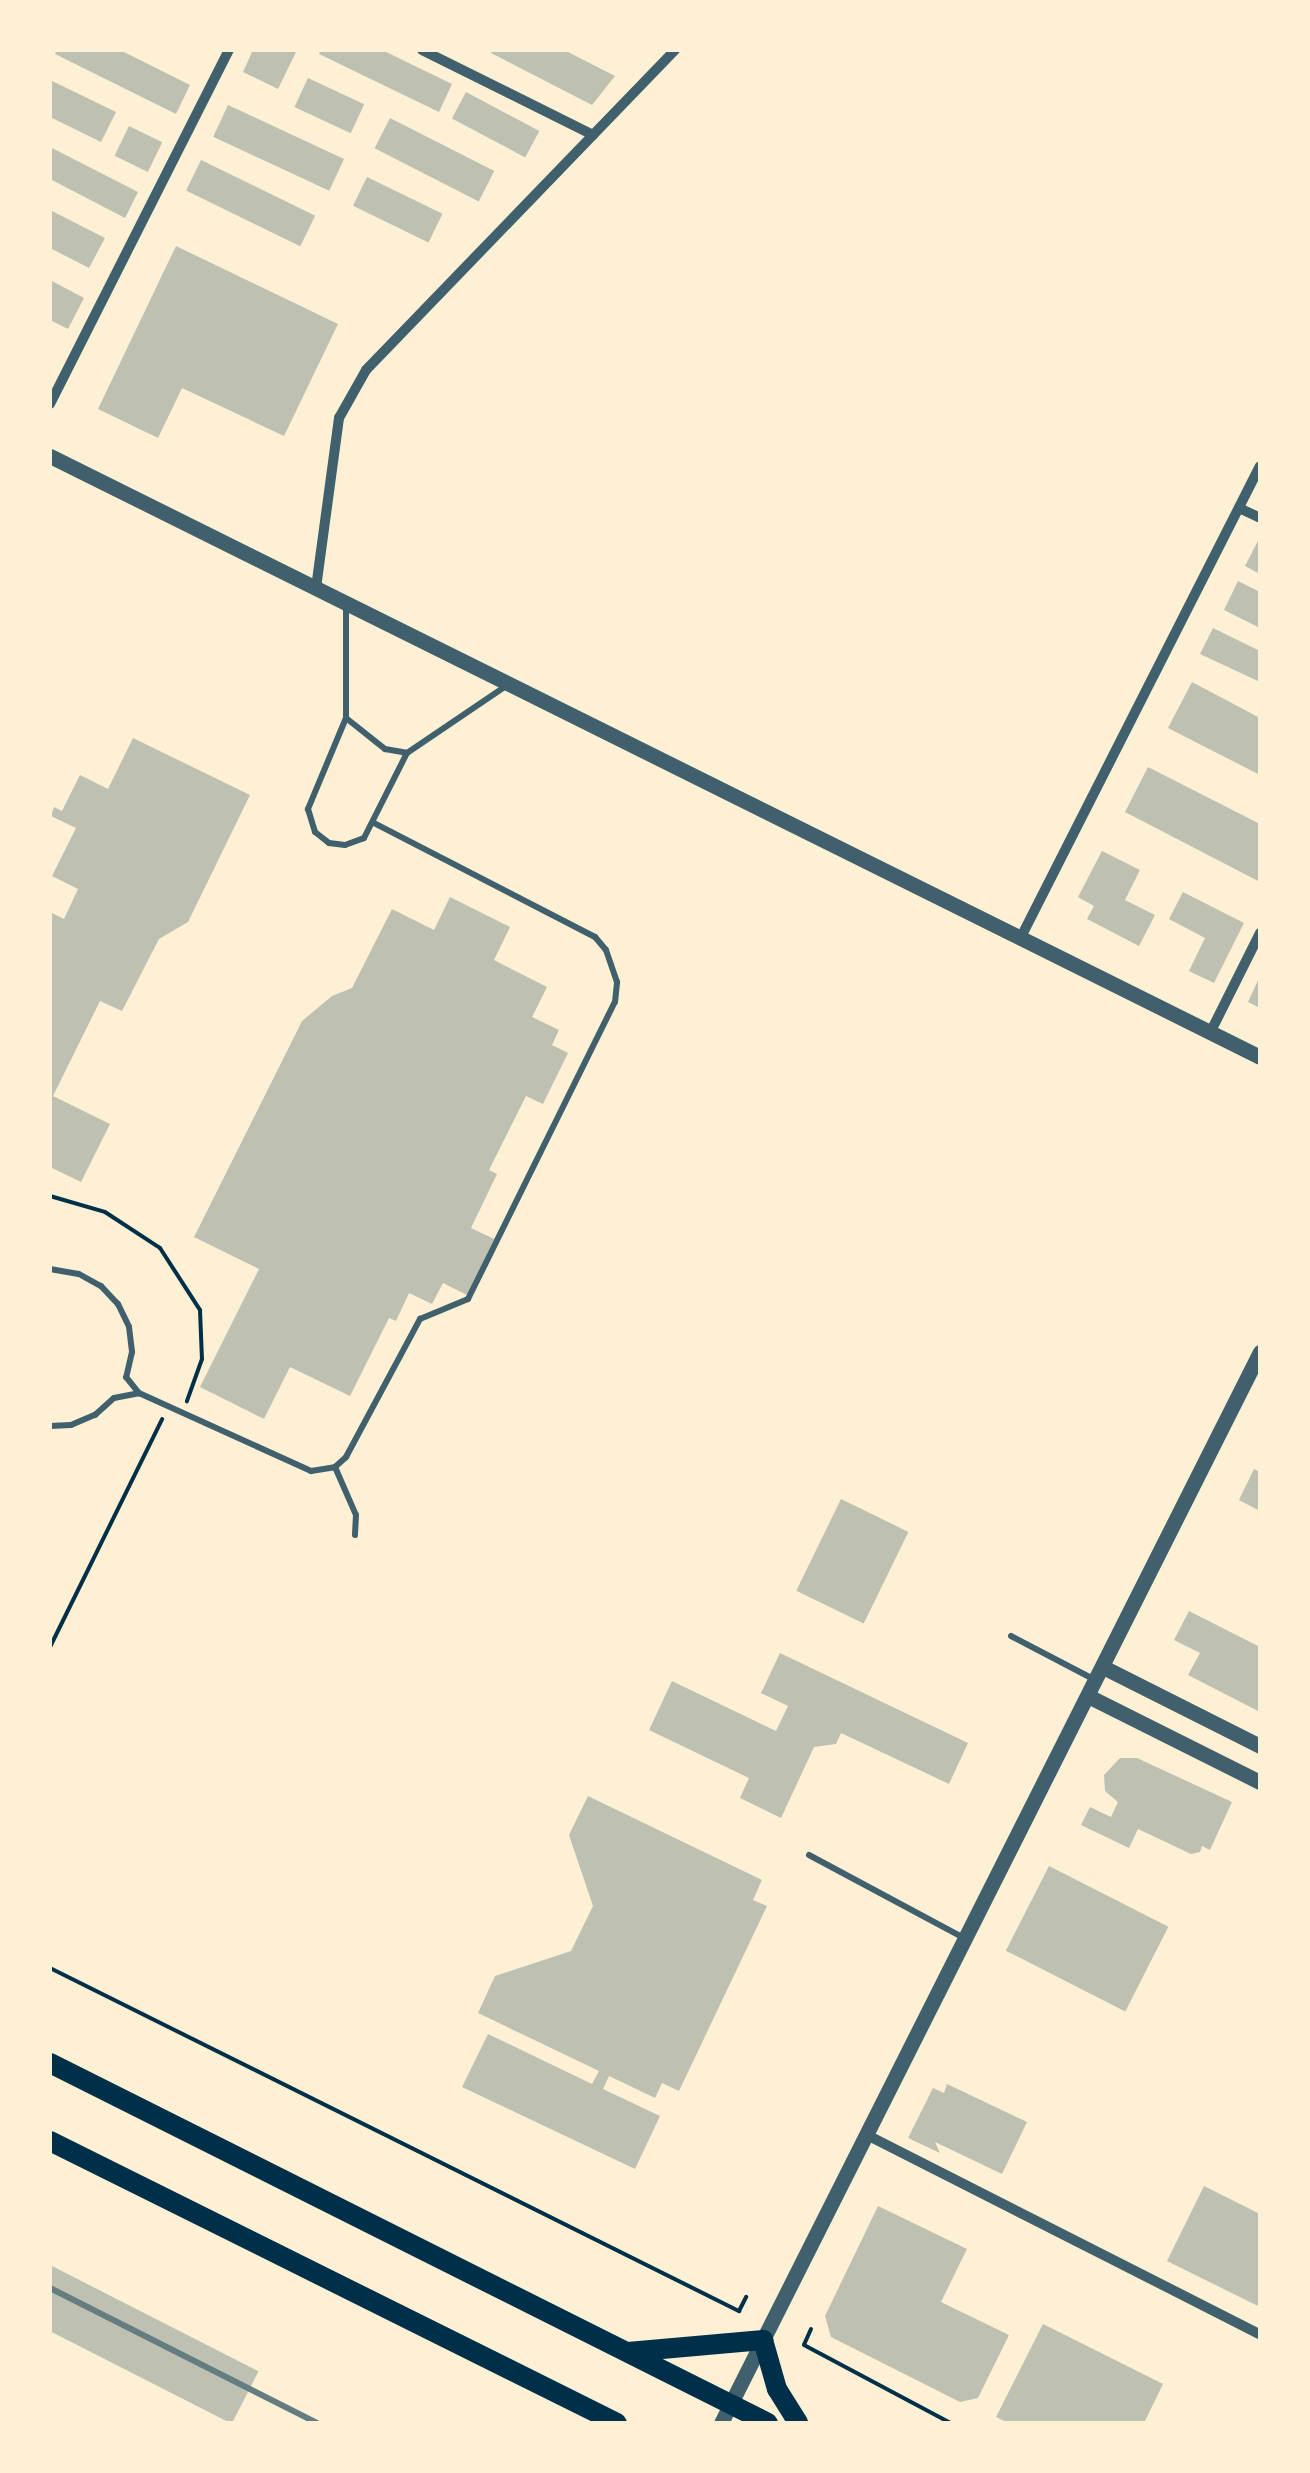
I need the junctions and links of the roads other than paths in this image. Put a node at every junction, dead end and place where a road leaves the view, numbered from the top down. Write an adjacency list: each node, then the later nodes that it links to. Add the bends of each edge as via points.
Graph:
1 (229, 50): 5 (street)
2 (422, 50): 4 (street)
3 (674, 50): 4 (street)
4 (593, 135): 10 (street, via 366,370 340,418)
5 (50, 404)
6 (50, 456): 10 (street)
7 (1260, 466): 8 (street)
8 (1239, 508): 9 (street); 17 (street)
9 (1260, 518)
10 (316, 588): 11 (street)
11 (346, 603): 12 (street); 13 (lane)
12 (509, 684): 14 (lane); 17 (street)
13 (346, 718): 14 (lane, via 385,748); 15 (lane, via 308,817 316,832 338,845 358,842)
14 (407, 752): 15 (lane)
15 (374, 824): 24 (lane, via 594,937 617,982 615,1002 468,1299 434,1311 410,1332)
16 (1260, 933): 18 (street)
17 (1021, 938): 18 (street)
18 (1210, 1033): 19 (street)
19 (1260, 1057)
20 (50, 1270): 22 (lane, via 78,1274 118,1304 130,1340 126,1377)
21 (1260, 1352): 27 (street)
22 (139, 1392): 23 (lane, via 114,1398 71,1424); 24 (lane, via 311,1471)
23 (50, 1426)
24 (336, 1467): 25 (lane, via 356,1515)
25 (356, 1535)
26 (1011, 1636): 27 (lane)
27 (1100, 1674): 28 (street); 29 (street)
28 (1088, 1696): 30 (street); 32 (street)
29 (1260, 1746)
30 (1260, 1782)
31 (809, 1855): 32 (lane)
32 (967, 1940): 34 (street)
33 (50, 2064): 38 (main road)
34 (869, 2136): 36 (street); 37 (street)
35 (50, 2141): 39 (main road)
36 (1260, 2334)
37 (763, 2340): 38 (main road); 40 (street); 45 (main road, via 776,2389)
38 (628, 2352): 40 (main road)
39 (570, 2403): 41 (main road); 42 (main road)
40 (731, 2404): 43 (street); 44 (main road)
41 (586, 2423)
42 (617, 2423)
43 (721, 2423)
44 (768, 2423)
45 (798, 2423)

